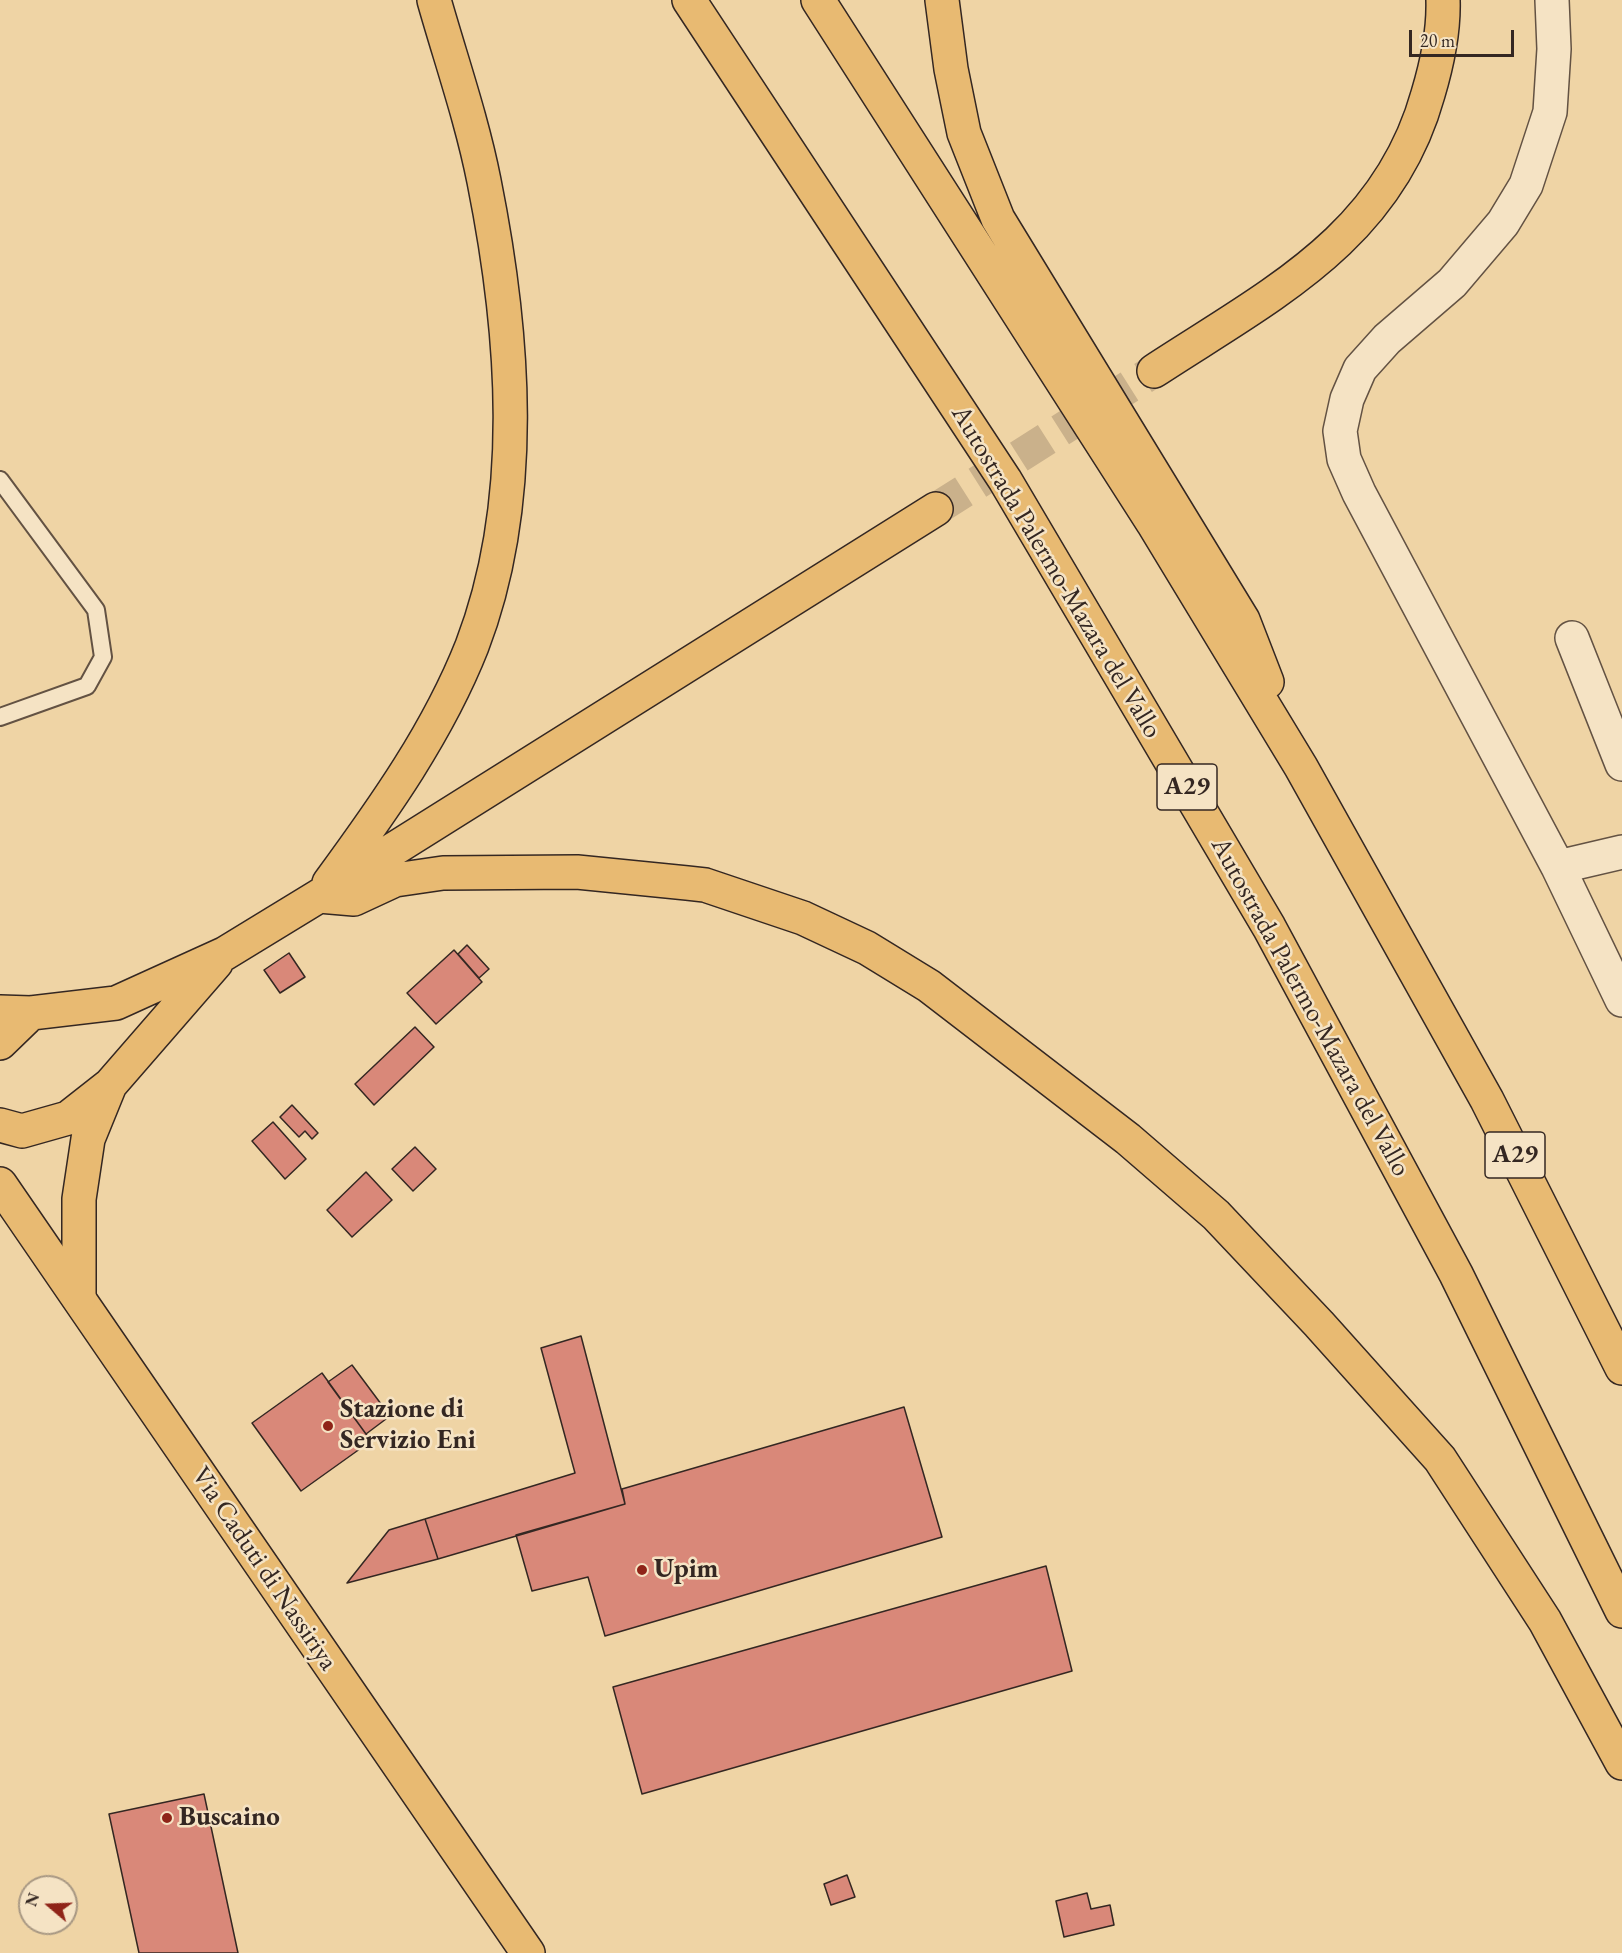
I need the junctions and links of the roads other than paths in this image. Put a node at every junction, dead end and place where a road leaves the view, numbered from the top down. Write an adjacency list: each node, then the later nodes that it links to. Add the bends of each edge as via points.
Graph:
1 (434, 0): 16 (main road, via 486,192 506,328 511,421 507,494 496,563 472,645 446,704 386,804)
2 (688, 0): 26 (main road, Autostrada Palermo-Mazara del Vallo / A29, via 1005,480 1269,927 1456,1274)
3 (818, 0): 13 (main road, A29, via 1153,523)
4 (942, 0): 13 (main road, via 964,133 998,219 1243,620)
5 (1443, 0): 7 (main road, via 1436,64 1420,124 1401,164 1358,223 1308,270)
6 (1552, 0): 15 (street, via 1550,112 1526,185 1503,223 1452,282 1387,339 1360,369 1347,399 1340,431 1344,459 1359,493)
7 (1154, 371)
8 (0, 480): 11 (lane, via 96,610 103,657 87,686)
9 (936, 509): 16 (main road)
10 (1572, 638): 12 (street)
11 (0, 717)
12 (1622, 764)
13 (1301, 767): 25 (main road, A29, via 1487,1101)
14 (1622, 852): 15 (street)
15 (1558, 867): 18 (street)
16 (319, 897): 17 (main road); 27 (main road, via 354,899 395,880 443,873 577,872 705,885 803,918 867,948 929,986 1128,1139 1216,1215 1440,1459 1545,1621)
17 (224, 954): 19 (main road, via 116,1003); 21 (main road)
18 (1622, 1000)
19 (15, 1013): 20 (main road)
20 (0, 1043)
21 (111, 1085): 22 (main road, via 68,1118 22,1131); 24 (main road, via 88,1139 79,1198)
22 (0, 1125)
23 (0, 1184): 24 (main road, Via Caduti di Nassiriya)
24 (79, 1298): 28 (main road, Via Caduti di Nassiriya)
25 (1622, 1368)
26 (1622, 1611)
27 (1622, 1763)
28 (528, 1953)

